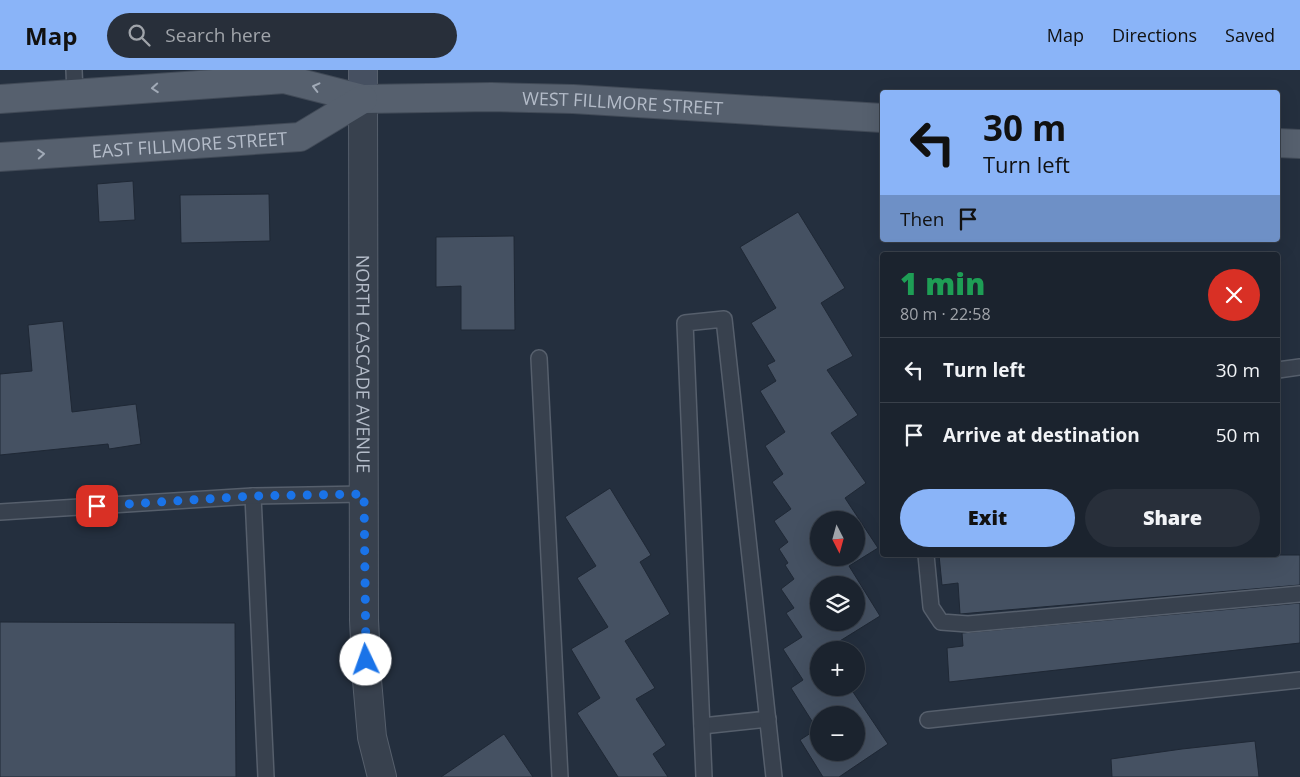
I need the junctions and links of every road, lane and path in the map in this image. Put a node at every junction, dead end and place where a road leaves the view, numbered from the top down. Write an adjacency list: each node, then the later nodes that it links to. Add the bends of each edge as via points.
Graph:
1 (363, 70): 4 (main road, NORTH CASCADE AVENUE)
2 (75, 82): 3 (main road); 4 (main road, one-way to 2, via 284,79)
3 (0, 99)
4 (363, 99): 5 (main road, WEST FILLMORE STREET, via 573,99); 8 (main road, EAST FILLMORE STREET, one-way to 4, via 300,138); 12 (street, NORTH CASCADE AVENUE)
5 (880, 118)
6 (1280, 144): 7 (main road)
7 (1300, 144)
8 (0, 157)
9 (539, 358): 23 (lane)
10 (1300, 367): 11 (lane)
11 (1280, 370)
12 (364, 494): 13 (lane); 22 (street, NORTH CASCADE AVENUE, via 367,680 372,737)
13 (253, 496): 14 (lane); 21 (lane)
14 (0, 512)
15 (926, 557): 16 (lane, via 931,607 941,622 968,624)
16 (1300, 594)
17 (1300, 680): 19 (lane)
18 (768, 719): 20 (lane); 20 (lane, via 724,319 685,323); 25 (lane)
19 (928, 720)
20 (702, 726): 24 (lane)
21 (266, 777)
22 (382, 777)
23 (560, 777)
24 (704, 777)
25 (774, 777)

